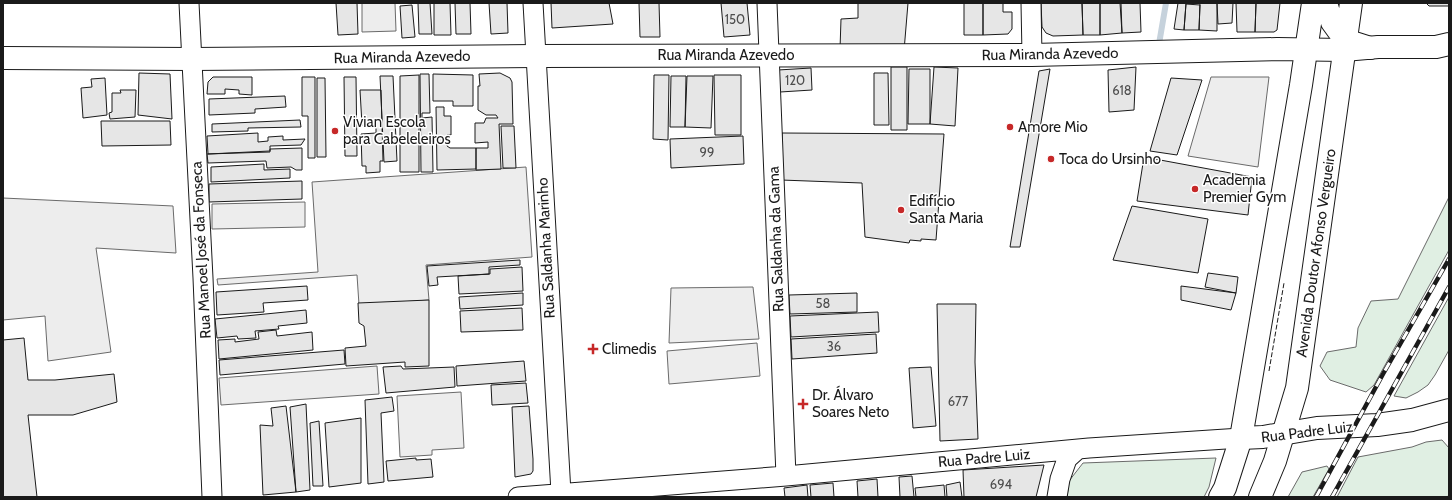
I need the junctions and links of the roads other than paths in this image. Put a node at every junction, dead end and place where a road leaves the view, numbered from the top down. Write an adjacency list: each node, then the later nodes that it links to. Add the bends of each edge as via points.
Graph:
1 (189, 3): 15 (street, Rua Manoel José da Fonseca)
2 (533, 3): 13 (street, Rua Saldanha Marinho)
3 (767, 3): 11 (street, Rua Saldanha da Gama)
4 (1031, 3): 12 (street)
5 (1313, 3): 10 (street)
6 (1326, 3): 9 (street, via 1332,22)
7 (1351, 3): 9 (street, Avenida Doutor Afonso Vergueiro)
8 (1449, 44): 9 (street, Rua Miranda Azevedo, via 1436,47 1370,48)
9 (1345, 45): 10 (street, Rua Miranda Azevedo); 17 (street, Avenida Doutor Afonso Vergueiro, via 1297,388)
10 (1305, 50): 12 (street, Rua Miranda Azevedo); 18 (street)
11 (769, 55): 12 (street, Rua Miranda Azevedo); 13 (street, Rua Miranda Azevedo); 20 (street, Rua Saldanha da Gama)
12 (1032, 55)
13 (535, 56): 15 (street, Rua Miranda Azevedo); 21 (street, Rua Saldanha Marinho)
14 (3, 58): 15 (street, Rua Miranda Azevedo)
15 (192, 59): 22 (street, Rua Manoel José da Fonseca)
16 (1449, 410): 17 (street, Rua Padre Luiz, via 1412,420 1377,425 1317,428)
17 (1284, 434): 18 (street, Rua Padre Luiz); 26 (street, Avenida Doutor Afonso Vergueiro)
18 (1241, 438): 19 (street, Rua Padre Luiz); 25 (street)
19 (1077, 450): 20 (street, Rua Padre Luiz); 24 (street, via 1066,459)
20 (786, 476): 21 (street, Rua Padre Luiz)
21 (560, 493): 23 (street, Rua Padre Luiz)
22 (212, 497)
23 (518, 497)
24 (1057, 497)
25 (1220, 497)
26 (1260, 497)

